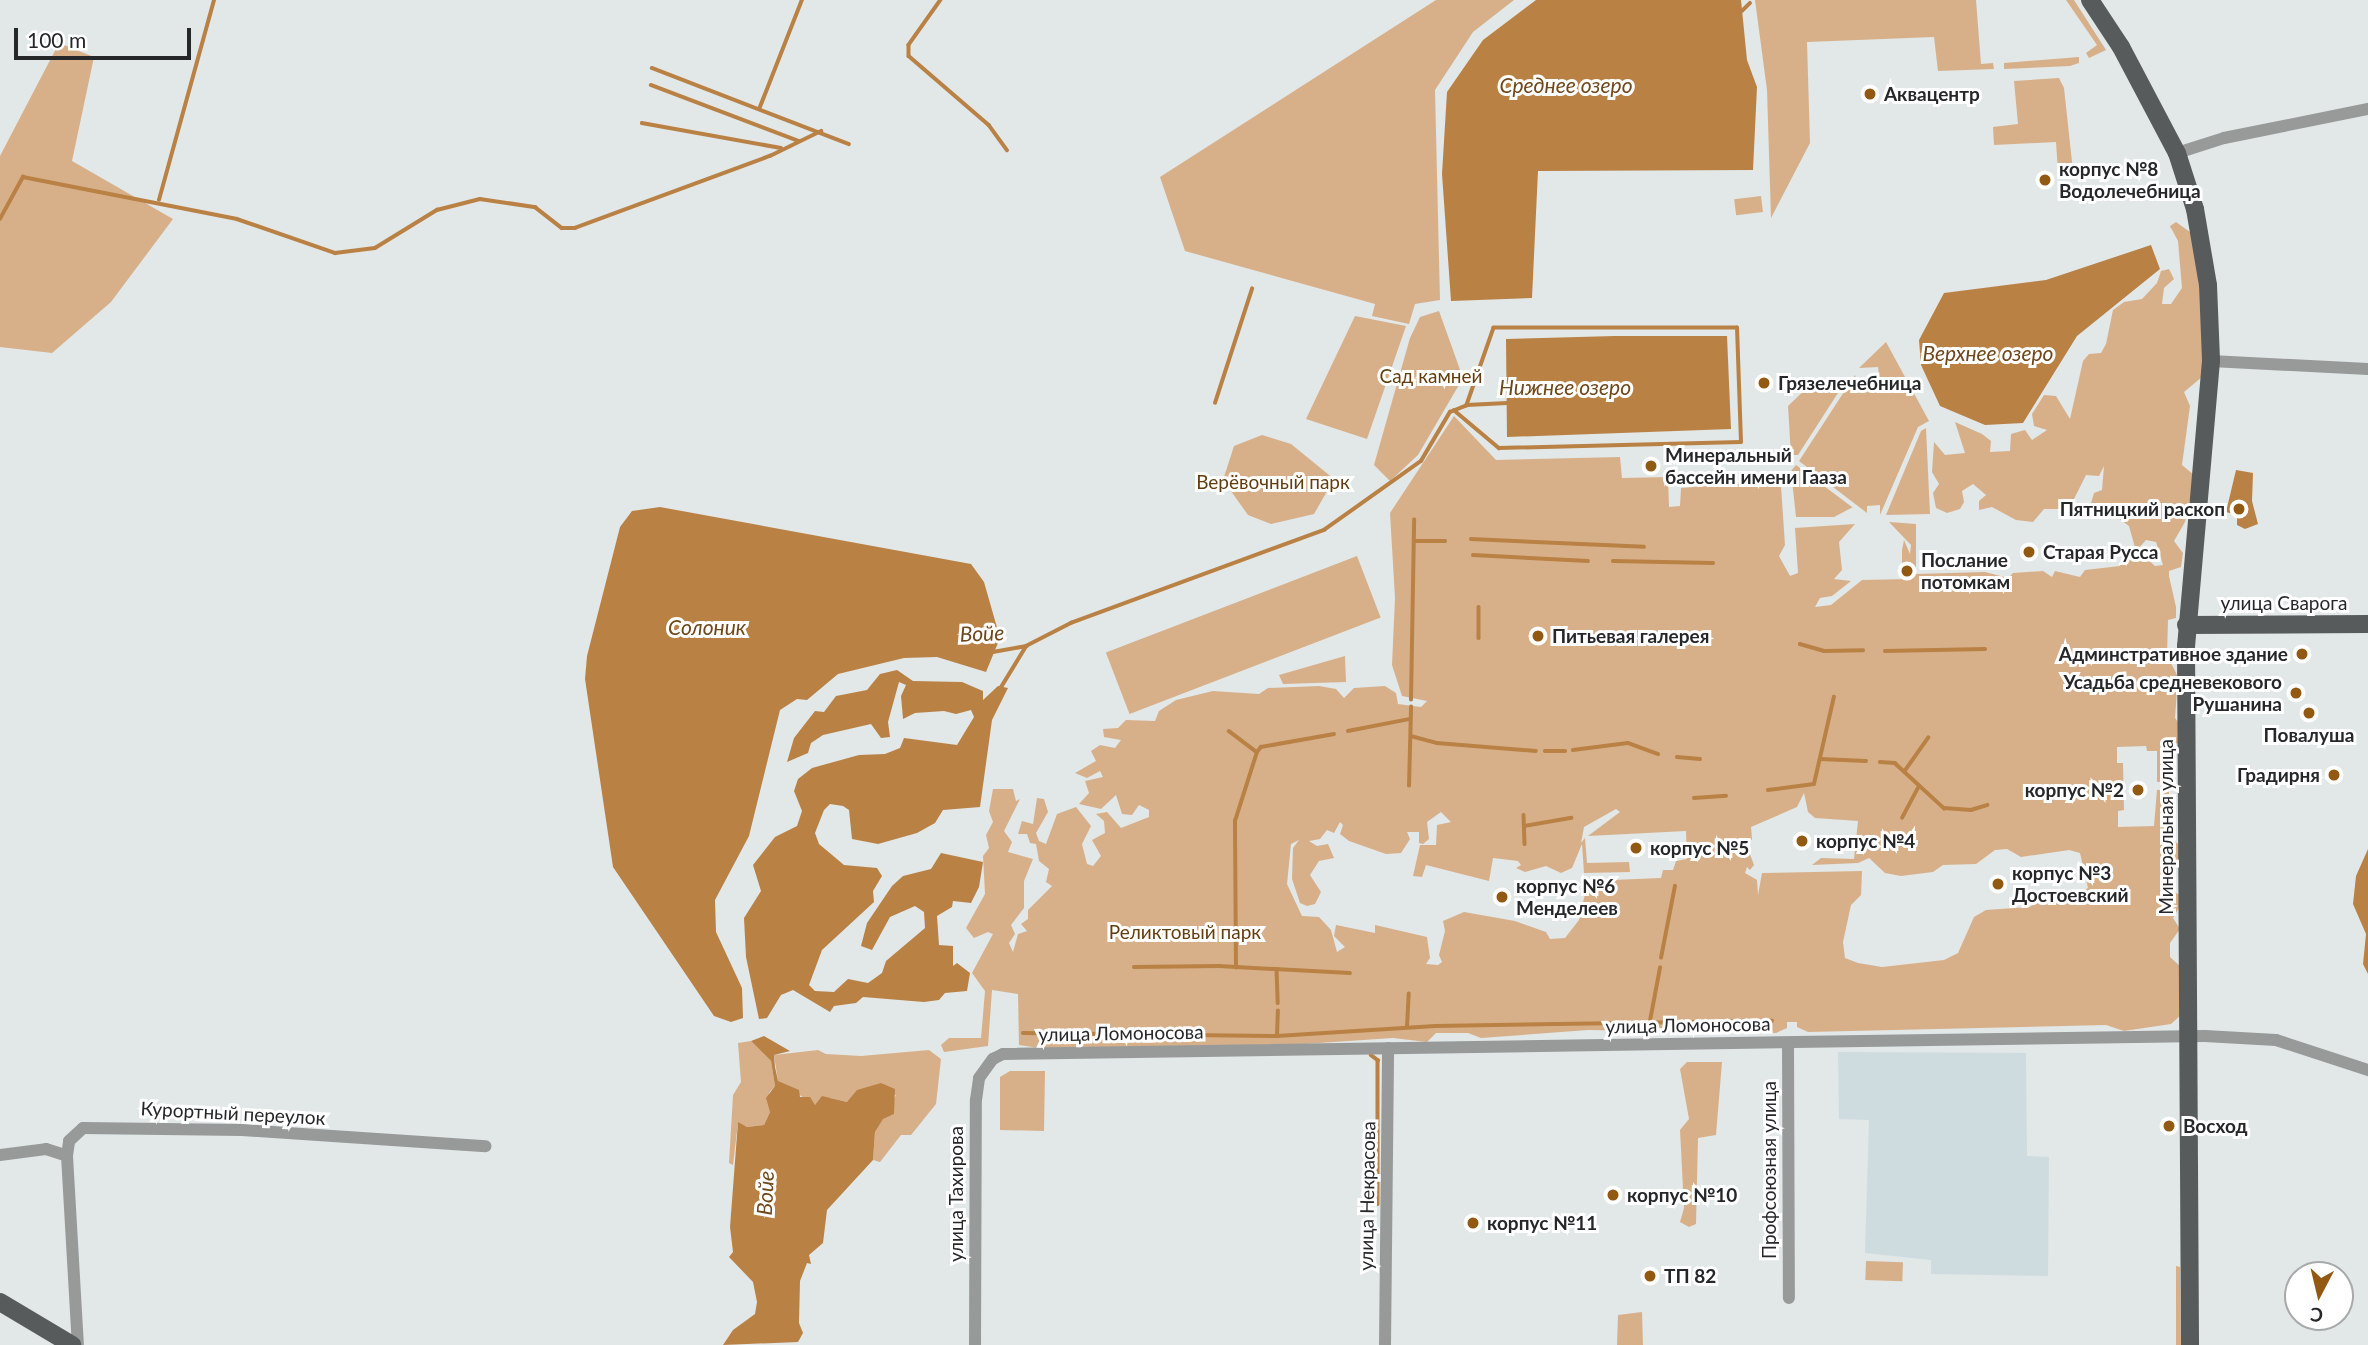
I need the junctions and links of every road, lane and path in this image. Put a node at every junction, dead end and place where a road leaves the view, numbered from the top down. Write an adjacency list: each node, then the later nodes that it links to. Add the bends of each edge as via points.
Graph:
1 (2090, 0): 3 (main road, Минеральная улица, via 2121,47)
2 (2368, 109): 3 (street, via 2224,138)
3 (2177, 153): 4 (main road, Минеральная улица, via 2204,255)
4 (2211, 361): 5 (street); 7 (main road, Минеральная улица)
5 (2368, 369)
6 (2368, 624): 7 (main road, улица Сварога)
7 (2193, 625): 8 (main road, Минеральная улица)
8 (2189, 1036): 9 (street, улица Ломоносова); 12 (street, улица Ломоносова, via 2276,1040); 22 (main road, Минеральная улица)
9 (1788, 1043): 10 (street, улица Ломоносова); 16 (street, Профсоюзная улица)
10 (1388, 1048): 11 (street, улица Ломоносова); 21 (street, улица Некрасова)
11 (1003, 1054): 20 (street, улица Тахирова, via 993,1059 979,1078 976,1100)
12 (2368, 1070)
13 (485, 1146): 15 (street, Курортный переулок, via 242,1130 83,1128 69,1142)
14 (0, 1155): 15 (street, via 46,1149)
15 (67, 1157): 19 (street)
16 (1789, 1298)
17 (0, 1302): 18 (main road)
18 (72, 1345)
19 (78, 1345)
20 (975, 1345)
21 (1385, 1345)
22 (2190, 1345)

